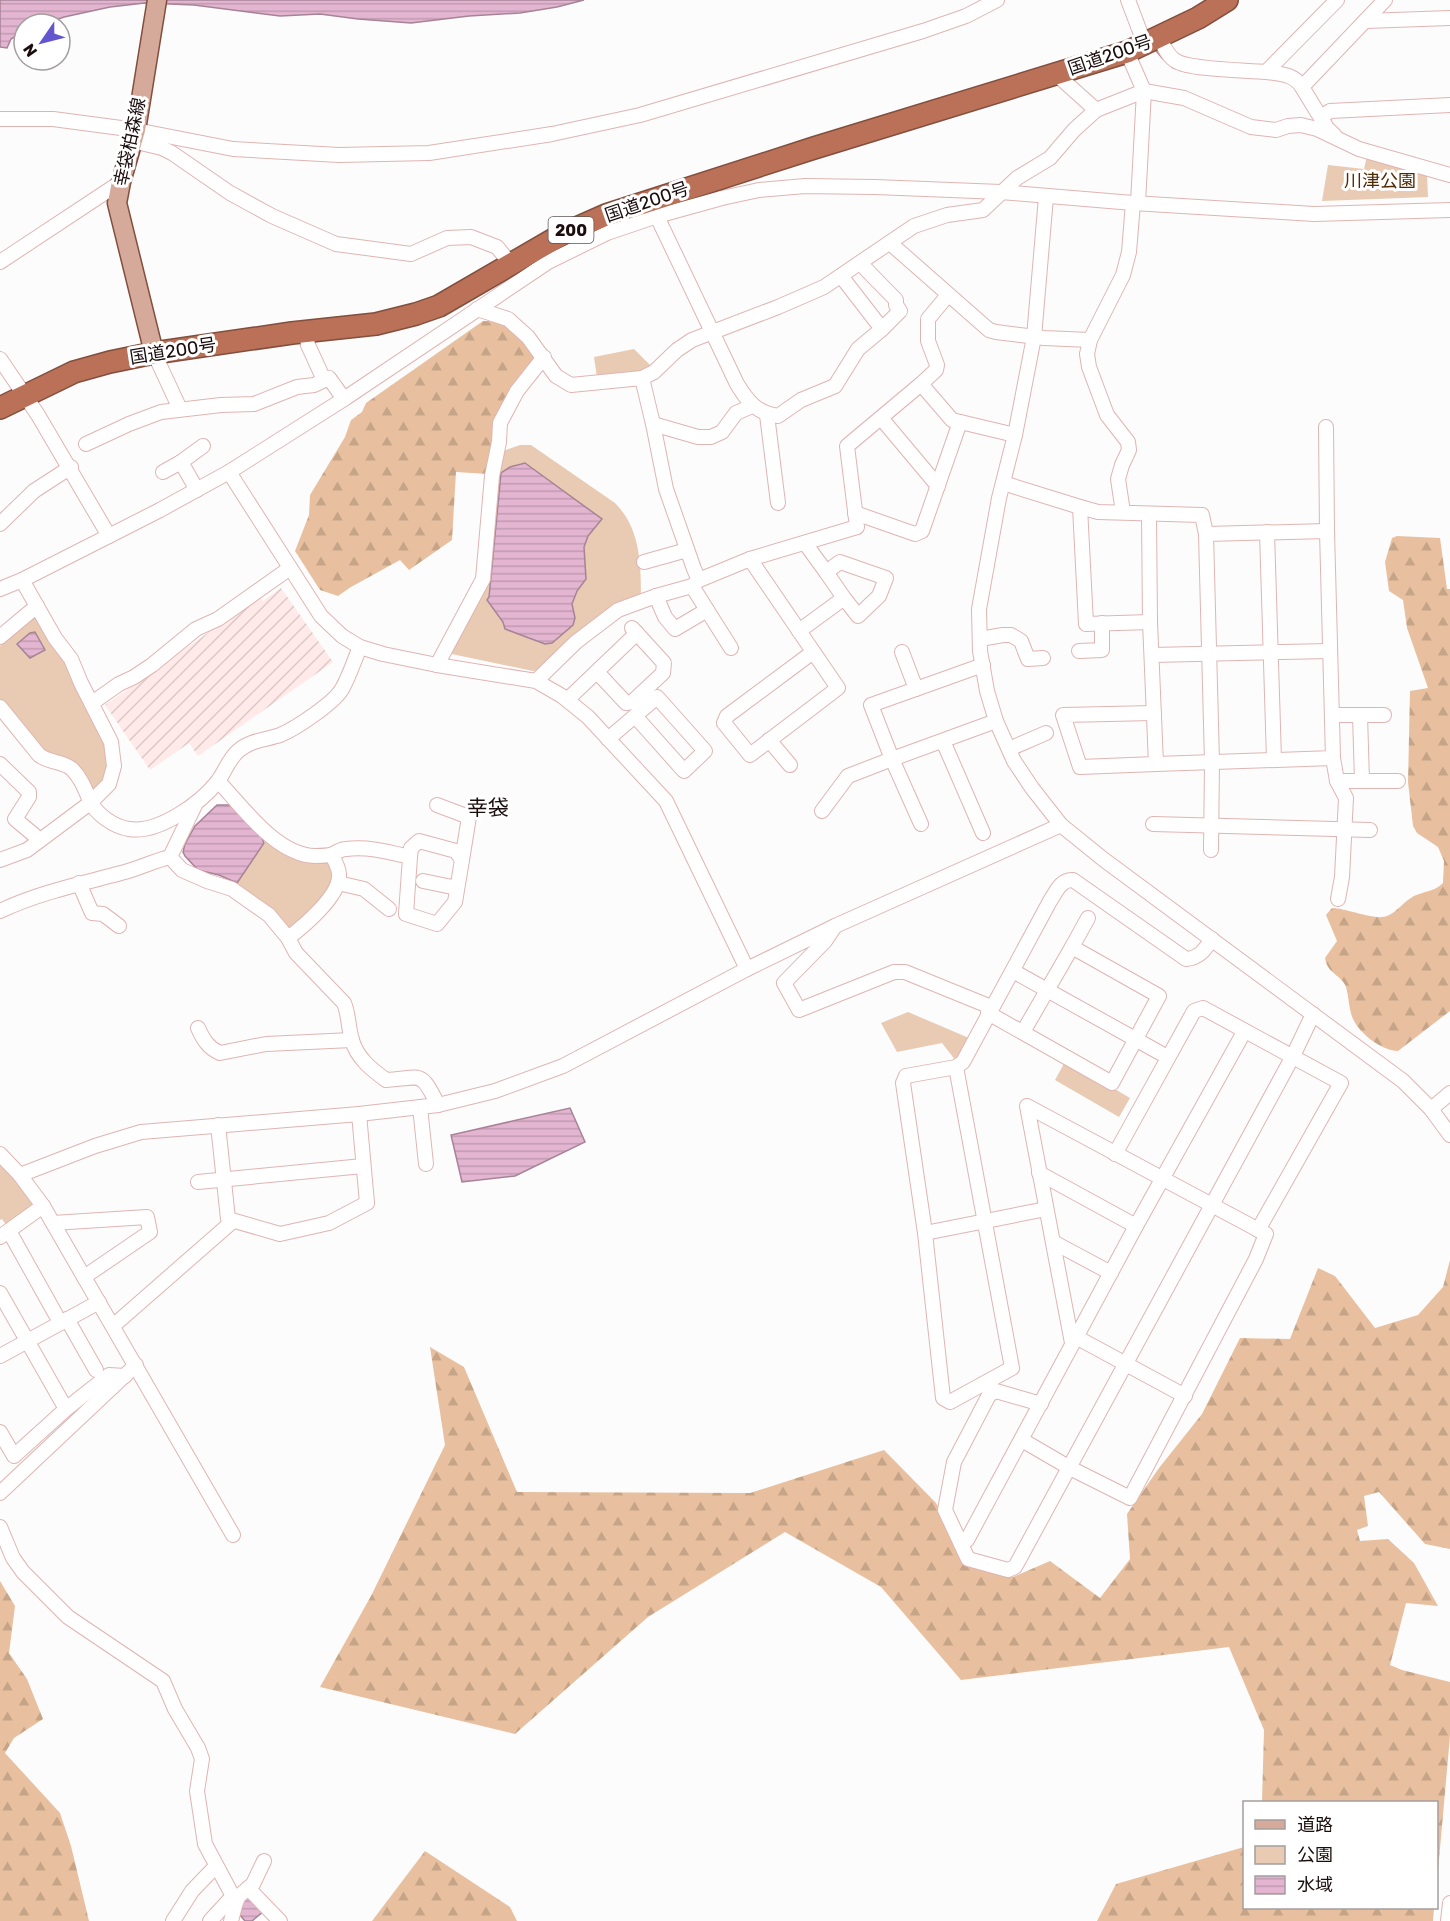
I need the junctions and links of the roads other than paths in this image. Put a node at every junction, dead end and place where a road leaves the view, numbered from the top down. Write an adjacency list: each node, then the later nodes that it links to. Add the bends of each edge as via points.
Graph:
1 (157, 0): 18 (main road, 幸袋柏森線)
2 (997, 0): 18 (street, via 923,31 640,116 440,152 339,155 233,149)
3 (1128, 0): 9 (street)
4 (1227, 0): 9 (highway, 国道200号 / 200)
5 (1385, 0): 8 (street)
6 (1334, 1): 10 (street)
7 (1450, 18): 8 (street)
8 (1365, 21): 12 (street)
9 (1147, 44): 10 (street, via 1178,63); 11 (highway, 国道200号 / 200); 13 (street)
10 (1266, 72): 12 (street, via 1290,75)
11 (1056, 74): 15 (street); 20 (highway, 国道200号 / 200)
12 (1302, 87): 16 (street)
13 (1144, 91): 15 (street); 19 (street, via 1184,98 1251,127 1275,130 1301,125); 26 (street)
14 (1450, 105): 16 (street, via 1330,111)
15 (1096, 110): 24 (street, via 1050,158)
16 (1321, 117): 19 (street)
17 (0, 119): 18 (street, via 53,119)
18 (135, 130): 22 (main road, 幸袋柏森線); 31 (street, via 230,193 336,244 411,254 447,238 471,237 497,247)
19 (1338, 140): 21 (street)
20 (745, 170): 23 (street); 27 (highway, 国道200号 / 200)
21 (1450, 175)
22 (121, 182): 30 (street); 43 (main road, 幸袋柏森線, via 117,203)
23 (752, 192): 24 (street, via 817,186); 27 (street)
24 (1001, 192): 25 (street); 29 (street, via 983,210 947,215 914,226)
25 (1046, 197): 26 (street); 41 (street)
26 (1136, 203): 28 (street, via 1314,214); 42 (street, via 1123,275)
27 (653, 208): 31 (highway, 国道200号 / 200, via 606,215); 36 (street, via 548,262); 40 (street)
28 (1450, 210)
29 (890, 243): 32 (street); 34 (street)
30 (0, 262)
31 (510, 263): 35 (highway, 国道200号 / 200)
32 (860, 263): 33 (street); 38 (street, via 896,300 900,311)
33 (841, 276): 38 (street); 40 (street, via 788,303)
34 (948, 294): 41 (street, via 989,330); 48 (street, via 928,319 928,341 937,365)
35 (439, 306): 37 (street); 39 (highway, 国道200号 / 200, via 376,324)
36 (477, 309): 37 (street); 44 (street, via 508,319)
37 (450, 327): 50 (street)
38 (882, 329): 54 (street, via 858,349 835,386 801,400 778,416)
39 (306, 332): 43 (highway, 国道200号 / 200); 47 (street)
40 (711, 333): 46 (street, via 692,340); 51 (street)
41 (1034, 337): 42 (street); 59 (street)
42 (1090, 340): 71 (street, via 1089,367 1107,415 1128,442 1119,479)
43 (154, 353): 49 (highway, 国道200号 / 200, via 75,372); 53 (street)
44 (543, 357): 46 (street, via 556,376 571,385); 107 (street, via 517,391 500,423 483,579)
45 (0, 359): 49 (street)
46 (642, 378): 57 (street)
47 (324, 380): 50 (street, via 329,378); 53 (street, via 254,404)
48 (921, 384): 55 (street); 56 (street, via 952,420)
49 (25, 394): 52 (highway, 国道200号 / 200); 63 (street)
50 (344, 399): 65 (street)
51 (752, 406): 54 (street); 57 (street, via 736,413 722,432 711,437)
52 (0, 408)
53 (180, 409): 60 (street, via 161,412)
54 (767, 415): 69 (street)
55 (881, 418): 67 (street); 72 (street, via 847,447)
56 (960, 422): 59 (street); 67 (street)
57 (653, 424): 80 (street, via 666,489)
58 (1326, 427): 75 (street)
59 (1015, 435): 66 (street)
60 (86, 444)
61 (203, 447): 62 (street)
62 (181, 462): 64 (street); 68 (street)
63 (70, 468): 74 (street, via 34,491); 78 (street)
64 (163, 472)
65 (229, 472): 68 (street); 83 (street)
66 (1003, 483): 70 (street); 96 (street, via 979,609)
67 (938, 486): 72 (street, via 922,531 915,534)
68 (197, 490): 78 (street)
69 (778, 503)
70 (1080, 507): 71 (street); 93 (street, via 1086,624)
71 (1123, 512): 73 (street)
72 (855, 513): 79 (street, via 857,527)
73 (1149, 514): 77 (street, via 1202,515); 92 (street)
74 (0, 524)
75 (1328, 531): 76 (street); 100 (street)
76 (1267, 532): 77 (street); 103 (street)
77 (1206, 534): 104 (street)
78 (109, 536): 85 (street)
79 (805, 543): 81 (street); 84 (street)
80 (687, 550): 82 (street); 86 (street)
81 (750, 559): 86 (street); 94 (street)
82 (645, 562)
83 (290, 568): 97 (street, via 321,616); 113 (street)
84 (826, 572): 89 (street); 89 (street, via 840,562 886,578 879,596 858,616)
85 (22, 580): 87 (street); 90 (street)
86 (695, 583): 88 (street); 91 (street)
87 (0, 589)
88 (656, 596): 91 (street, via 664,616 675,629); 110 (street, via 618,610 576,642)
89 (844, 598): 94 (street)
90 (38, 606): 95 (street); 113 (street, via 71,659)
91 (708, 610): 98 (street)
92 (1150, 622): 93 (street); 105 (street)
93 (1102, 623): 99 (street, via 1102,650)
94 (799, 631): 101 (street)
95 (0, 637)
96 (980, 639): 106 (street, via 1011,635 1022,641 1028,659); 108 (street)
97 (360, 647): 107 (street); 133 (street, via 341,691 290,731 237,751)
98 (731, 648)
99 (1079, 651)
100 (1330, 651): 103 (street); 116 (street)
101 (813, 652): 123 (street, via 838,688); 123 (street, via 727,716 724,723 750,754)
102 (902, 652): 111 (street)
103 (1270, 653): 104 (street); 128 (street)
104 (1209, 654): 105 (street); 129 (street)
105 (1152, 655): 115 (street)
106 (1043, 658)
107 (437, 665): 110 (street)
108 (983, 665): 111 (street); 120 (street)
109 (597, 672): 109 (street, via 635,631 664,663 663,673 633,702 626,703); 112 (street)
110 (536, 681): 112 (street)
111 (916, 689): 127 (street, via 871,705)
112 (567, 700): 122 (street)
113 (92, 703): 138 (street, via 111,742 114,766 109,784)
114 (0, 707): 138 (street, via 39,755 72,769 85,786)
115 (1154, 713): 131 (street); 131 (street, via 1063,715 1080,766)
116 (1332, 715): 117 (street); 126 (street)
117 (1360, 715): 118 (street); 135 (street)
118 (1384, 715)
119 (635, 716): 119 (street, via 657,698 705,751 684,771); 122 (street)
120 (996, 721): 124 (street); 125 (street)
121 (1046, 733): 125 (street)
122 (609, 739): 168 (street, via 666,801)
123 (769, 740): 132 (street)
124 (943, 741): 127 (street); 147 (street)
125 (1009, 749): 143 (street, via 1032,789)
126 (1333, 758): 128 (street); 134 (street)
127 (892, 759): 140 (street, via 848,776); 141 (street)
128 (1274, 760): 129 (street)
129 (1212, 762): 131 (street); 144 (street)
130 (0, 764): 148 (street, via 29,792 15,819)
131 (1156, 764)
132 (790, 765)
133 (218, 780): 137 (street); 150 (street, via 286,848 298,854)
134 (1337, 781): 135 (street); 145 (street, via 1346,798)
135 (1362, 781): 136 (street)
136 (1398, 781)
137 (197, 801): 138 (street, via 171,819 144,830 114,824); 151 (street)
138 (90, 803): 148 (street)
139 (437, 805): 154 (street, via 469,817)
140 (822, 811)
141 (921, 824)
142 (1153, 824): 144 (street)
143 (1061, 825): 164 (street); 166 (street)
144 (1212, 826): 145 (street); 149 (street)
145 (1345, 829): 146 (street); 159 (street)
146 (1370, 830)
147 (983, 833)
148 (40, 840): 153 (street, via 27,850)
149 (1211, 850)
150 (332, 855): 152 (street, via 338,850 361,848); 157 (street, via 339,870)
151 (170, 857): 156 (street); 165 (street, via 182,870 232,889 260,906)
152 (410, 857): 154 (street, via 411,848 418,841 456,851); 158 (street, via 406,914 437,924 455,902)
153 (0, 860)
154 (462, 860): 158 (street)
155 (423, 881): 158 (street)
156 (79, 883): 161 (street); 163 (street, via 92,913 103,914)
157 (338, 883): 160 (street, via 364,889); 165 (street, via 309,922)
158 (457, 888)
159 (1338, 899)
160 (389, 909)
161 (0, 911)
162 (1089, 918): 167 (street)
163 (119, 926)
164 (835, 926): 168 (street); 171 (street, via 784,983 799,1010 894,972 904,972)
165 (288, 938): 176 (street, via 296,953 344,1003)
166 (1212, 939): 169 (street, via 1201,954 1186,959 1073,880 1067,880 1050,901); 172 (street)
167 (1072, 947): 170 (street); 177 (street, via 1160,996)
168 (747, 969): 182 (street, via 563,1066)
169 (1013, 971): 170 (street); 171 (street)
170 (1047, 991): 174 (street); 177 (street)
171 (990, 1010): 174 (street); 180 (street, via 963,1062)
172 (1313, 1014): 179 (street); 184 (street, via 1402,1081)
173 (198, 1028): 176 (street, via 212,1050 220,1053 266,1044)
174 (1023, 1032): 177 (street, via 1112,1083)
175 (1244, 1032): 179 (street); 189 (street, via 1203,1008 1194,1011); 195 (street)
176 (352, 1040): 182 (street, via 360,1057 386,1080 416,1076 427,1083)
177 (1136, 1040): 178 (street)
178 (1162, 1054)
179 (1293, 1056): 197 (street); 204 (street, via 1341,1083)
180 (956, 1067): 201 (street); 205 (street, via 906,1076 903,1083)
181 (1450, 1093): 184 (street)
182 (438, 1105): 183 (street)
183 (420, 1107): 185 (street); 190 (street)
184 (1431, 1109): 187 (street)
185 (359, 1114): 186 (street); 191 (street)
186 (218, 1125): 193 (street, via 141,1132); 194 (street)
187 (1450, 1134)
188 (0, 1154): 193 (street)
189 (1115, 1154): 192 (street, via 1027,1106); 195 (street)
190 (426, 1164)
191 (363, 1166): 194 (street); 200 (street, via 367,1203 329,1223 280,1234)
192 (1039, 1173): 199 (street); 203 (street)
193 (20, 1175): 198 (street)
194 (223, 1179): 196 (street); 200 (street, via 228,1219)
195 (1163, 1179): 197 (street); 203 (street)
196 (198, 1182)
197 (1211, 1205): 204 (street); 217 (street)
198 (43, 1206): 202 (street); 206 (street)
199 (1046, 1209): 201 (street); 207 (street)
200 (233, 1221): 213 (street)
201 (984, 1222): 205 (street); 205 (street, via 1012,1368 950,1402 943,1398)
202 (52, 1223): 209 (street); 209 (street, via 147,1217 150,1232)
203 (1136, 1226): 208 (street)
204 (1258, 1230): 221 (street, via 1266,1234 1256,1259)
205 (925, 1233)
206 (4, 1234): 212 (street)
207 (1053, 1242): 208 (street); 214 (street)
208 (1111, 1274): 214 (street)
209 (84, 1276): 211 (street)
210 (0, 1293): 215 (street)
211 (99, 1302): 212 (street); 213 (street)
212 (62, 1317): 215 (street); 219 (street)
213 (113, 1326): 218 (street)
214 (1074, 1340): 217 (street); 222 (street)
215 (27, 1341): 216 (street); 223 (street)
216 (0, 1356)
217 (1126, 1363): 221 (street); 226 (street)
218 (136, 1365): 220 (street); 229 (street)
219 (96, 1370)
220 (124, 1376): 223 (street, via 109,1374); 227 (street)
221 (1185, 1396): 226 (street, via 1130,1498)
222 (1041, 1404): 225 (street); 230 (street, via 996,1391 989,1395 954,1462 945,1510)
223 (66, 1409): 224 (street, via 14,1456)
224 (0, 1432)
225 (1022, 1440): 226 (street); 230 (street, via 967,1540)
226 (1070, 1468): 230 (street, via 1016,1567 1008,1570 968,1559)
227 (0, 1493)
228 (0, 1527): 232 (street, via 23,1572 68,1617 163,1681 202,1759 197,1791 205,1844)
229 (233, 1535)
230 (961, 1544)
231 (264, 1861): 233 (street, via 254,1884)
232 (216, 1866): 234 (street); 236 (street, via 192,1891)
233 (248, 1888): 234 (street); 239 (street)
234 (234, 1899): 237 (street); 238 (street)
235 (1450, 1903): 240 (street)
236 (174, 1921)
237 (210, 1921)
238 (231, 1921)
239 (280, 1921)
240 (1448, 1921)

